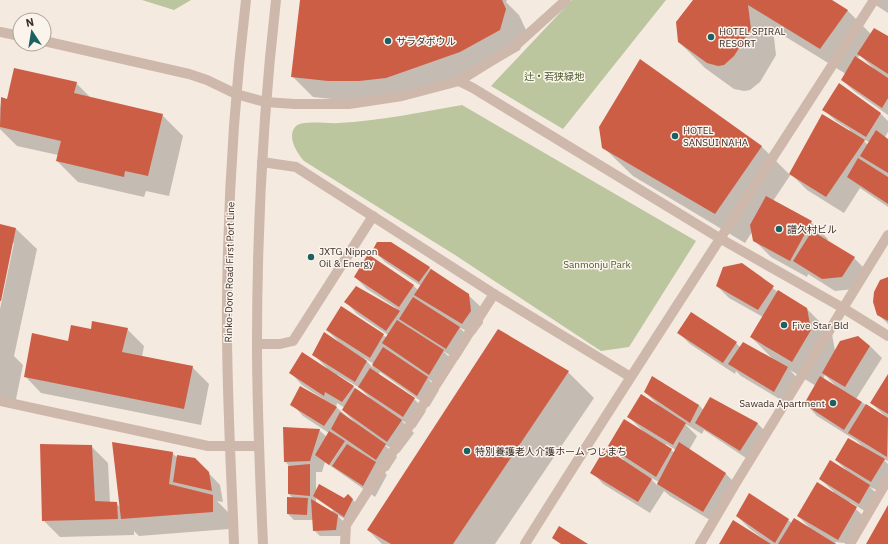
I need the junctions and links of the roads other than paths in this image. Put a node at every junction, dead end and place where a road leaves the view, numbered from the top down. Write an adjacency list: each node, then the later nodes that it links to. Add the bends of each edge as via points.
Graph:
1 (246, 0): 9 (street, Rinko-Doro Road First Port Line)
2 (276, 0): 10 (street)
3 (566, 0): 8 (street, via 514,47)
4 (874, 0): 14 (street)
5 (0, 32): 6 (street)
6 (12, 34)
7 (52, 44): 9 (street, via 189,74)
8 (459, 81): 10 (street, via 402,96 349,104); 14 (street)
9 (236, 94): 10 (street); 22 (street, Rinko-Doro Road First Port Line, via 227,302)
10 (265, 102): 11 (street)
11 (262, 162): 12 (street, via 296,168); 18 (street)
12 (373, 216): 15 (street); 18 (street, via 293,341)
13 (888, 235): 16 (street)
14 (721, 239): 16 (street); 19 (street)
15 (494, 294): 19 (street); 26 (street, via 346,525)
16 (843, 308): 17 (street); 28 (street)
17 (888, 336)
18 (257, 344): 21 (street)
19 (629, 376): 27 (street)
20 (0, 401): 22 (street, via 201,445)
21 (259, 446): 22 (street); 25 (street)
22 (231, 447): 24 (street, Rinko-Doro Road First Port Line)
23 (888, 478): 29 (street)
24 (234, 544)
25 (263, 544)
26 (345, 544)
27 (525, 544)
28 (700, 544)
29 (850, 544)

